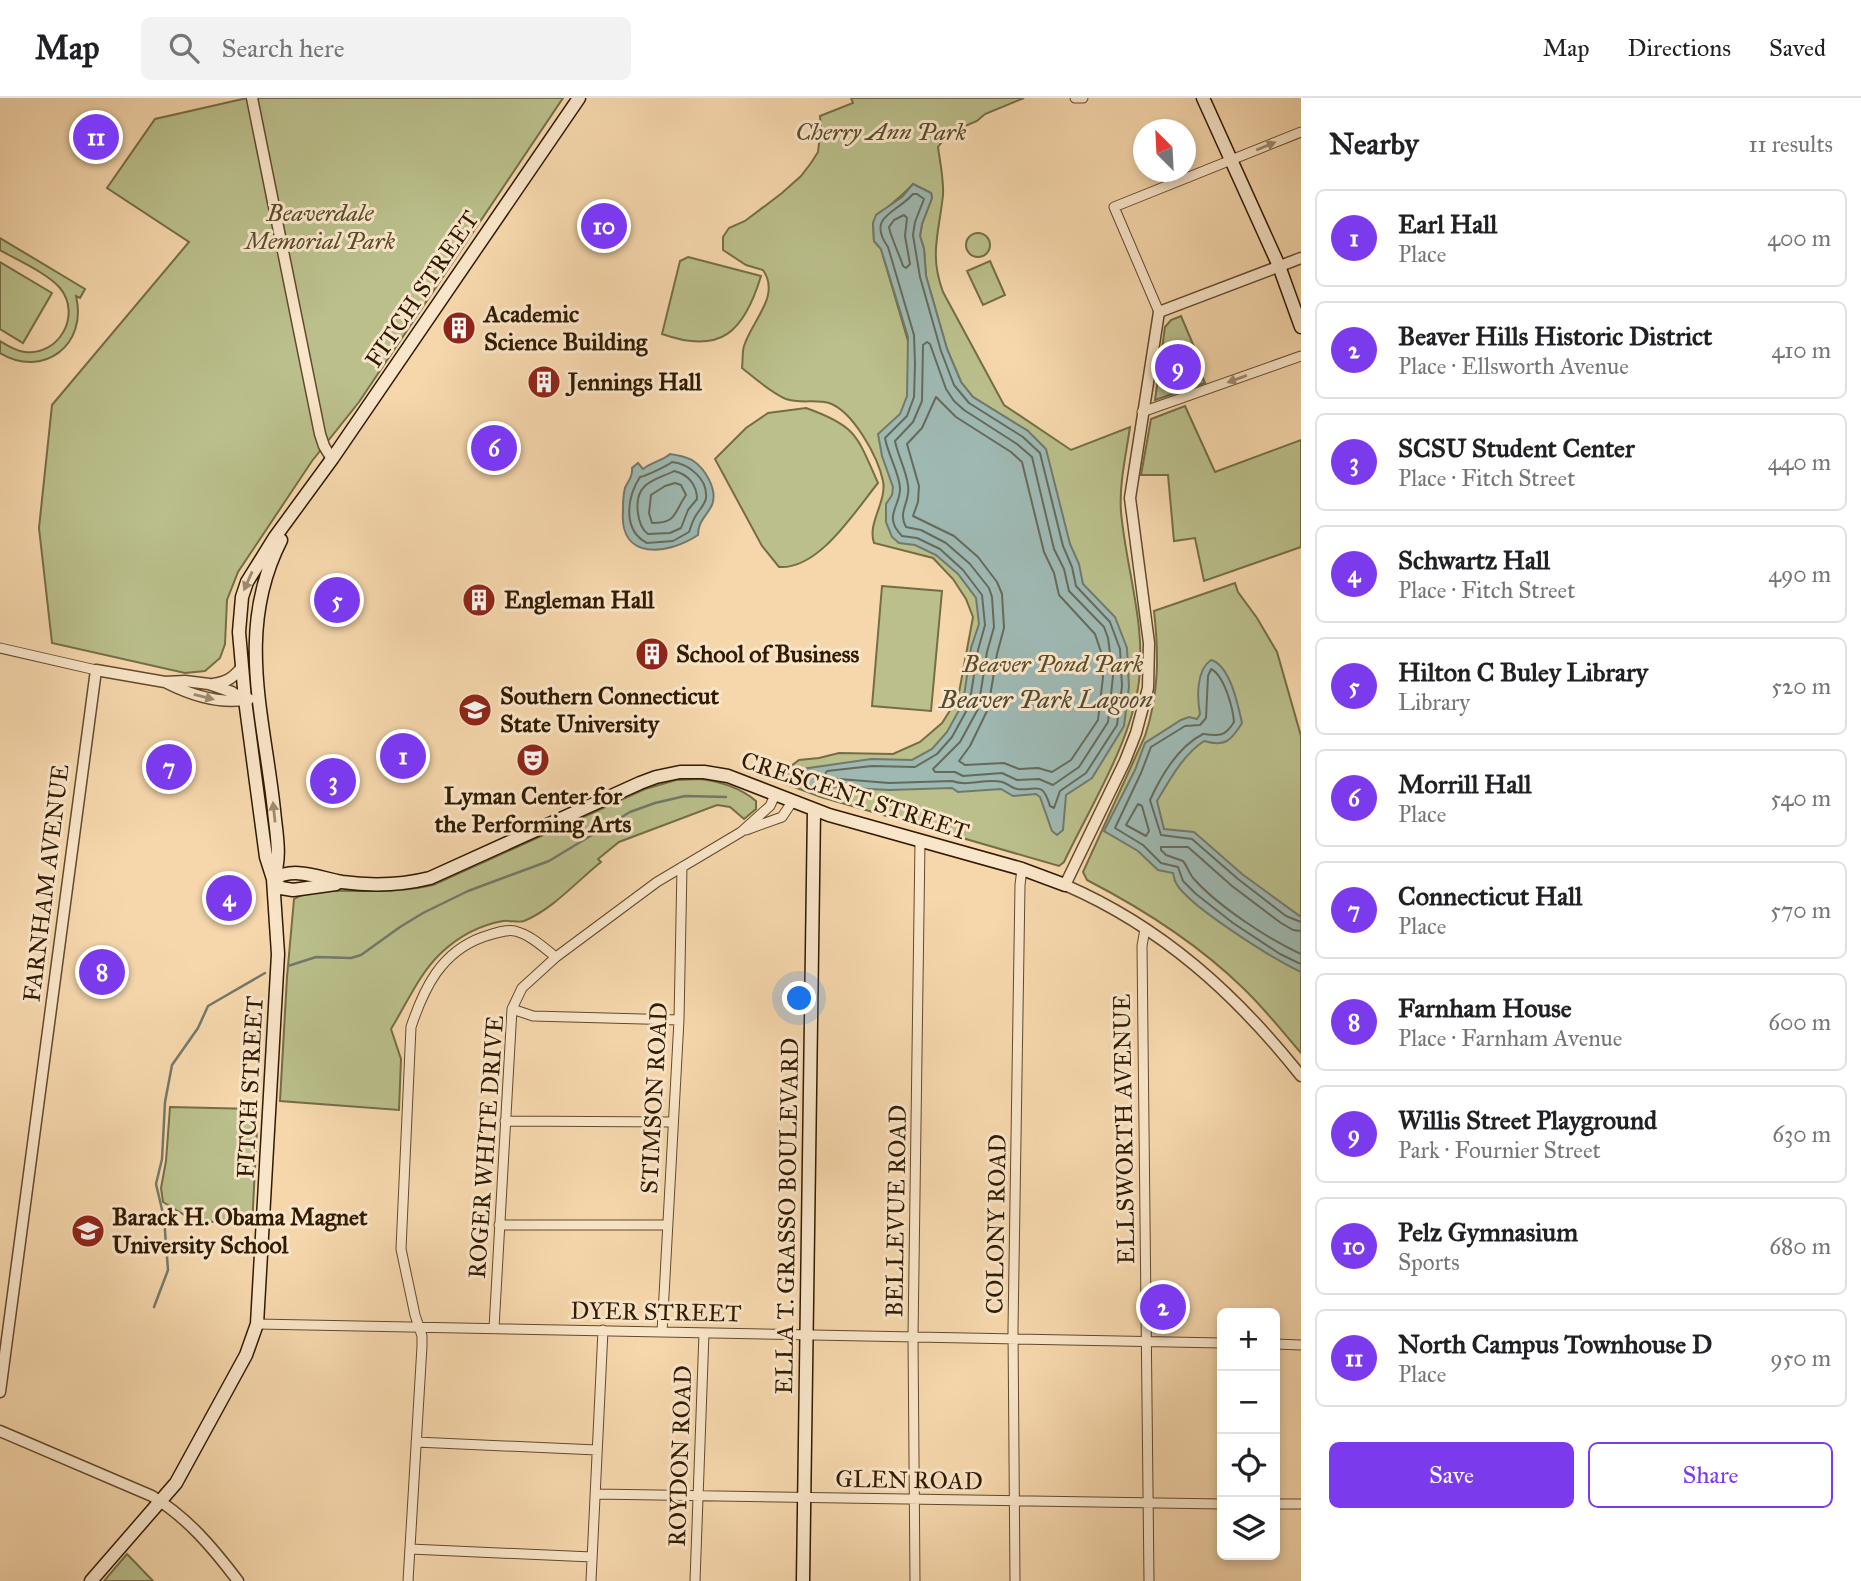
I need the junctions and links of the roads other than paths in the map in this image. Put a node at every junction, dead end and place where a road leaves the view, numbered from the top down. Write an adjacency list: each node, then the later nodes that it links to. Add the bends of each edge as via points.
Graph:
1 (253, 98): 14 (street, via 320,434)
2 (579, 98): 14 (main road, FITCH STREET)
3 (1075, 98): 4 (street)
4 (1083, 98)
5 (1203, 98): 7 (main road)
6 (1301, 132): 7 (street, one-way to 6)
7 (1231, 160): 9 (main road); 10 (street, via 1114,207)
8 (1301, 258): 9 (street)
9 (1279, 266): 10 (street); 11 (main road)
10 (1159, 312): 13 (street)
11 (1301, 327)
12 (1301, 356): 13 (street, one-way to 13)
13 (1142, 412): 30 (street, via 1130,505 1149,643 1148,688 1125,761)
14 (332, 459): 15 (main road, FITCH STREET)
15 (299, 504): 17 (main road, FITCH STREET, one-way to 17, via 247,582 240,611); 21 (main road, FITCH STREET, via 277,547 258,607)
16 (0, 648): 18 (street)
17 (242, 667): 20 (street, via 225,683); 21 (main road, FITCH STREET)
18 (96, 670): 19 (street); 53 (street, FARNHAM AVENUE)
19 (164, 682): 20 (street); 21 (street, one-way to 21, via 219,701)
20 (209, 684): 21 (street)
21 (251, 699): 29 (main road, FITCH STREET, via 272,793 278,866)
22 (775, 795): 23 (main road, CRESCENT STREET); 25 (street, ROGER WHITE DRIVE, via 770,806); 29 (main road, CRESCENT STREET, via 716,774 668,774 430,878 398,884 344,882 291,872)
23 (792, 802): 24 (main road, CRESCENT STREET); 25 (street, ROGER WHITE DRIVE, via 776,820)
24 (814, 810): 26 (main road, CRESCENT STREET); 46 (main road, ELLA T. GRASSO BOULEVARD)
25 (741, 832): 27 (street, ROGER WHITE DRIVE)
26 (920, 841): 28 (main road, CRESCENT STREET); 47 (street, BELLEVUE ROAD)
27 (682, 867): 32 (street, ROGER WHITE DRIVE); 34 (street, STIMSON ROAD)
28 (1022, 869): 30 (main road, CRESCENT STREET); 48 (street, COLONY ROAD)
29 (273, 879): 40 (main road, FITCH STREET, via 277,980)
30 (1065, 885): 31 (street, CRESCENT STREET)
31 (1145, 929): 35 (street, CRESCENT STREET, via 1226,991); 49 (street, ELLSWORTH AVENUE)
32 (556, 957): 33 (street, ROGER WHITE DRIVE, via 522,988); 41 (street, via 529,936 513,930 495,933 459,949 432,976 422,995 411,1027 401,1249)
33 (512, 1009): 34 (street, via 533,1016); 36 (street, ROGER WHITE DRIVE)
34 (678, 1020): 37 (street, STIMSON ROAD)
35 (1301, 1076)
36 (505, 1121): 37 (street); 38 (street, ROGER WHITE DRIVE)
37 (672, 1122): 39 (street, STIMSON ROAD)
38 (499, 1225): 39 (street); 42 (street, ROGER WHITE DRIVE)
39 (667, 1225): 44 (street, STIMSON ROAD)
40 (257, 1324): 41 (street, DYER STREET); 62 (main road, FITCH STREET, via 204,1436)
41 (419, 1327): 42 (street, DYER STREET); 55 (street)
42 (494, 1328): 43 (street, DYER STREET)
43 (603, 1331): 44 (street, DYER STREET); 56 (street)
44 (662, 1332): 45 (street, DYER STREET)
45 (704, 1332): 46 (street, DYER STREET); 58 (street, ROYDON ROAD)
46 (806, 1335): 47 (street, DYER STREET); 60 (main road, ELLA T. GRASSO BOULEVARD)
47 (913, 1337): 48 (street, DYER STREET); 59 (street, BELLEVUE ROAD)
48 (1013, 1339): 49 (street, DYER STREET); 61 (street, COLONY ROAD)
49 (1146, 1341): 50 (street, DYER STREET); 63 (street, ELLSWORTH AVENUE)
50 (1217, 1343)
51 (1280, 1344): 52 (street)
52 (1301, 1345)
53 (0, 1392)
54 (0, 1431): 62 (street)
55 (416, 1442): 56 (street); 67 (street)
56 (597, 1450): 57 (street)
57 (596, 1494): 58 (street, GLEN ROAD); 68 (street)
58 (698, 1497): 60 (street, GLEN ROAD); 73 (street, ROYDON ROAD)
59 (914, 1498): 60 (street, GLEN ROAD); 61 (street, GLEN ROAD); 75 (street, BELLEVUE ROAD)
60 (804, 1499): 74 (main road, ELLA T. GRASSO BOULEVARD)
61 (1014, 1501): 63 (street, GLEN ROAD); 76 (street, COLONY ROAD)
62 (161, 1502): 69 (main road, FITCH STREET); 70 (street, via 198,1532)
63 (1147, 1504): 64 (street, GLEN ROAD); 77 (street, ELLSWORTH AVENUE)
64 (1217, 1504)
65 (1280, 1504): 66 (street)
66 (1301, 1504)
67 (410, 1549): 68 (street); 71 (street)
68 (592, 1557): 72 (street)
69 (91, 1581)
70 (239, 1581)
71 (408, 1581)
72 (591, 1581)
73 (695, 1581)
74 (803, 1581)
75 (915, 1581)
76 (1015, 1581)
77 (1149, 1581)

